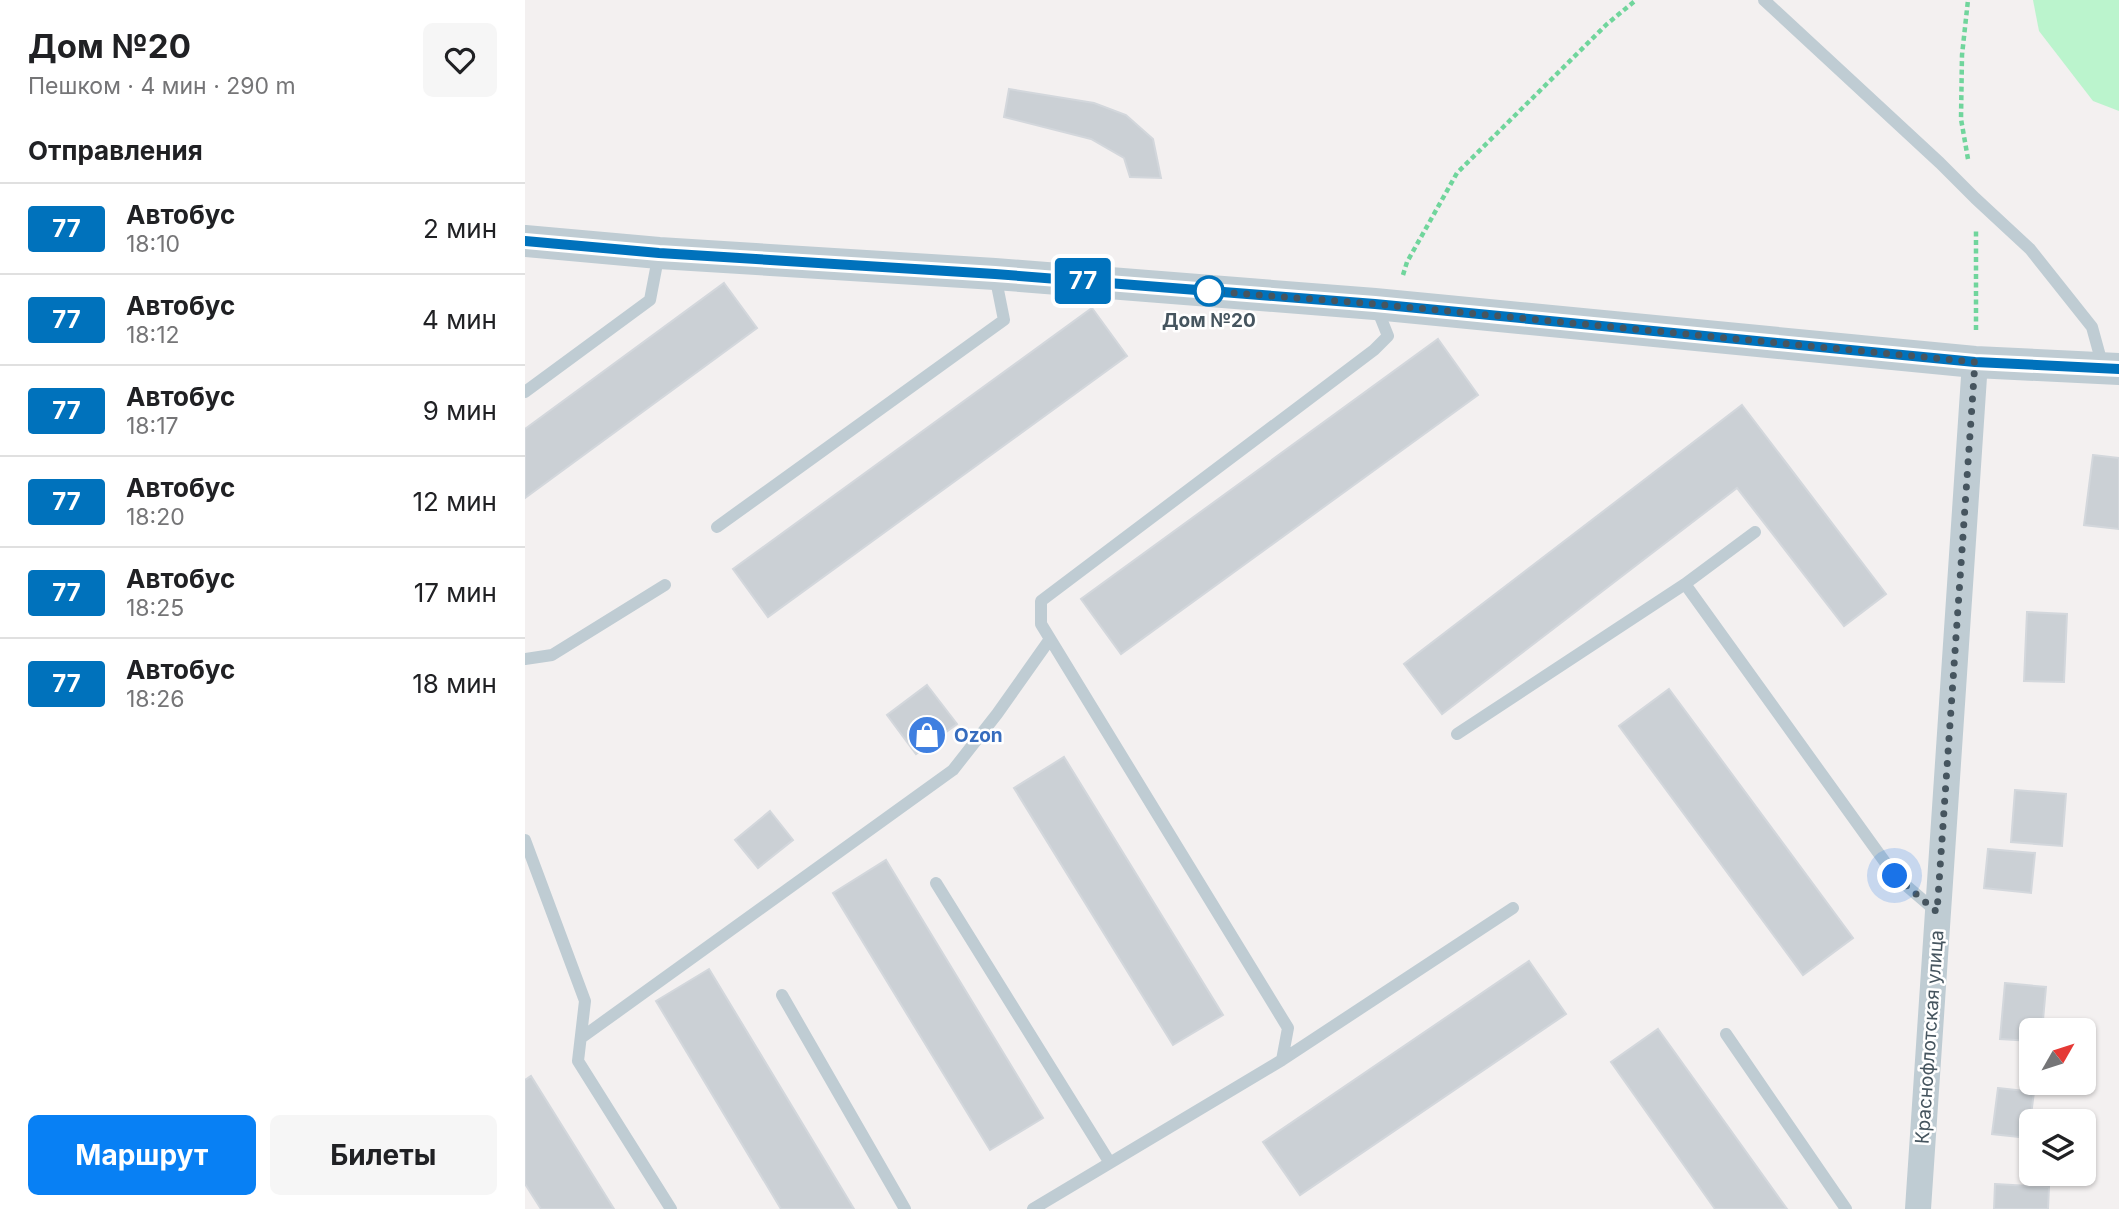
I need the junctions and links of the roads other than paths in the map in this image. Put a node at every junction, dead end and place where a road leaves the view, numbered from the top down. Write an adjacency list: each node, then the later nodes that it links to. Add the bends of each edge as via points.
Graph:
1 (1764, 0): 7 (lane, via 2031,250 2092,327)
2 (525, 241): 3 (street)
3 (659, 253): 4 (street); 8 (lane, via 650,300)
4 (995, 274): 5 (street); 9 (lane, via 1004,320)
5 (1385, 305): 6 (street); 13 (lane, via 1388,336 1374,350 1041,601 1041,624)
6 (1975, 362): 7 (street); 19 (street, Краснофлотская улица)
7 (2111, 368)
8 (525, 392)
9 (717, 527)
10 (1755, 532): 11 (lane)
11 (1685, 584): 15 (lane); 19 (lane, via 1895,876)
12 (665, 585): 14 (lane, via 552,654)
13 (1050, 639): 22 (lane, via 953,770); 23 (lane, via 1288,1028)
14 (525, 659)
15 (1457, 734)
16 (525, 840): 22 (lane, via 585,1001)
17 (936, 883): 24 (lane)
18 (1513, 908): 23 (lane)
19 (1937, 912): 29 (street, Краснофлотская улица)
20 (782, 995): 26 (lane)
21 (1726, 1034): 28 (lane)
22 (581, 1038): 25 (lane, via 578,1061)
23 (1282, 1060): 24 (lane)
24 (1109, 1163): 27 (lane)
25 (671, 1209)
26 (905, 1209)
27 (1033, 1209)
28 (1846, 1209)
29 (1918, 1209)

